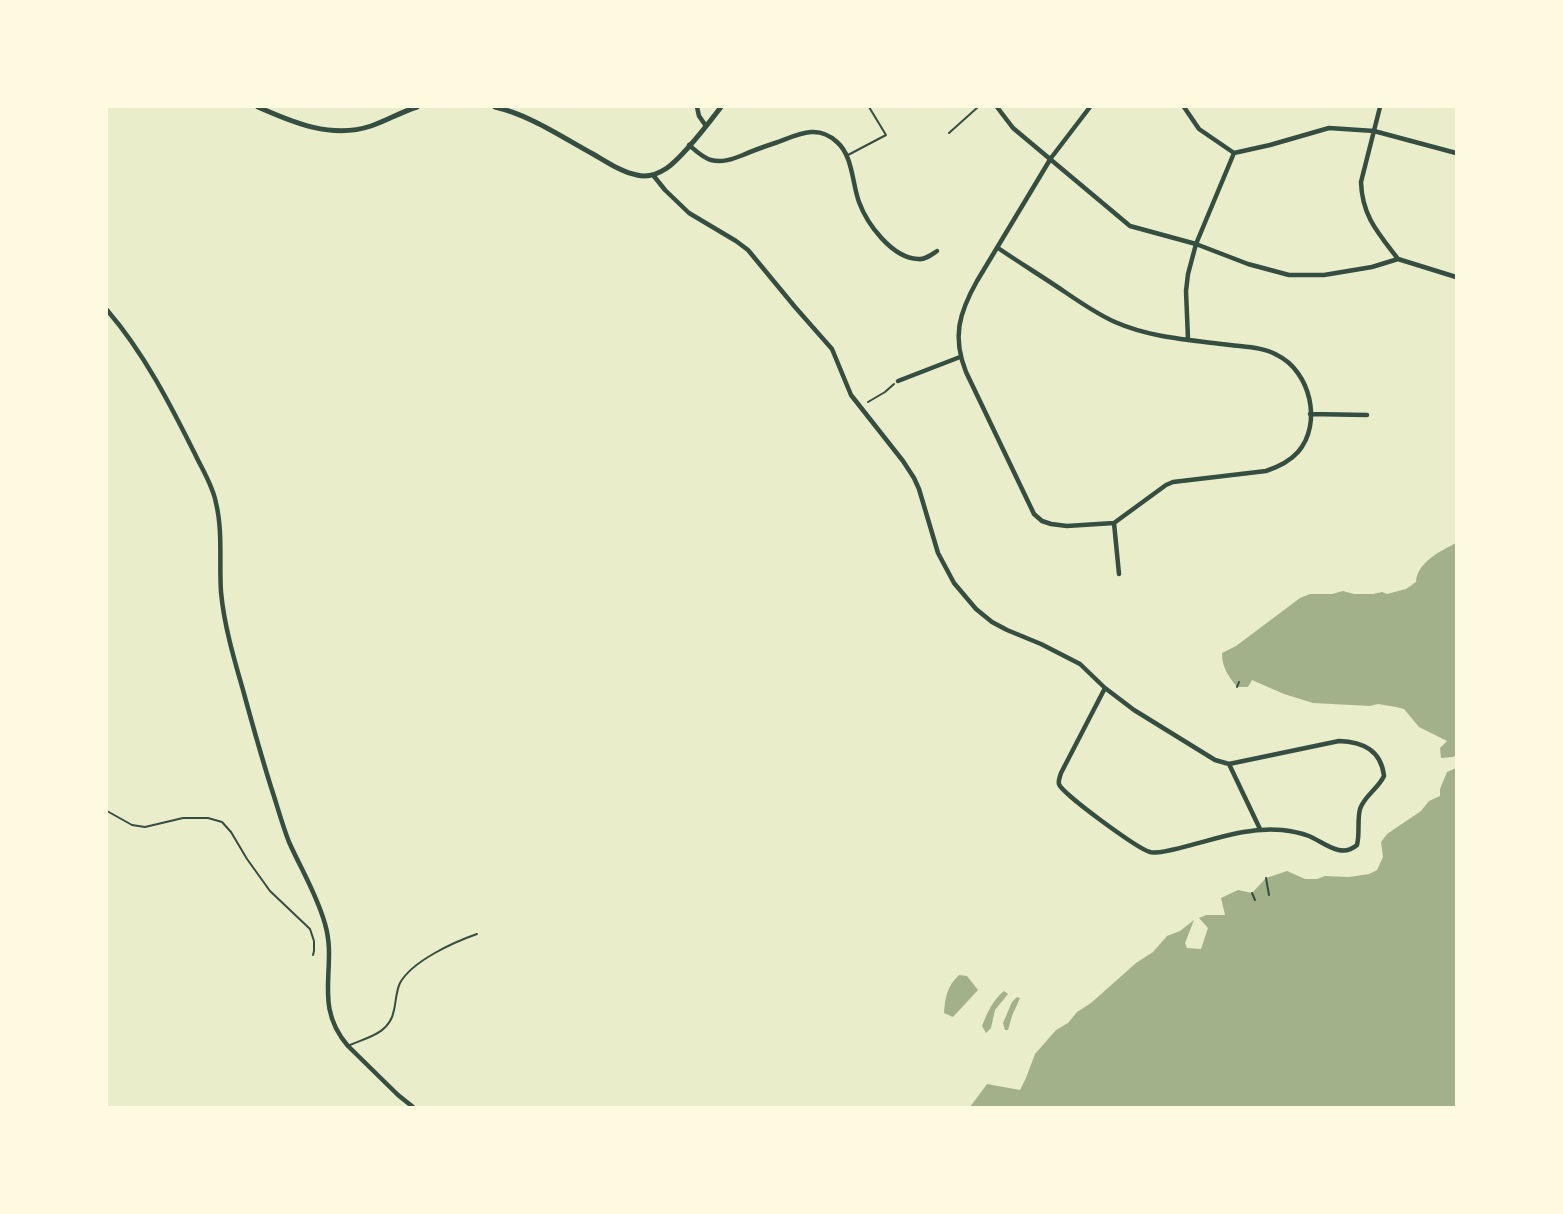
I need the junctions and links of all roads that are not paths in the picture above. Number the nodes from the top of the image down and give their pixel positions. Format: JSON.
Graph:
{"nodes":[{"id":1,"x":258,"y":107,"type":"edge"},
{"id":2,"x":417,"y":107,"type":"edge"},
{"id":3,"x":497,"y":107,"type":"edge"},
{"id":4,"x":697,"y":107,"type":"edge"},
{"id":5,"x":721,"y":107,"type":"edge"},
{"id":6,"x":869,"y":107,"type":"edge"},
{"id":7,"x":978,"y":107,"type":"edge"},
{"id":8,"x":997,"y":107,"type":"edge"},
{"id":9,"x":1090,"y":107,"type":"edge"},
{"id":10,"x":1184,"y":107,"type":"edge"},
{"id":11,"x":1380,"y":107,"type":"edge"},
{"id":12,"x":706,"y":126,"type":"junction"},
{"id":13,"x":1374,"y":131,"type":"junction"},
{"id":14,"x":948,"y":133,"type":"dead end"},
{"id":15,"x":689,"y":145,"type":"junction"},
{"id":16,"x":1234,"y":153,"type":"junction"},
{"id":17,"x":1456,"y":153,"type":"edge"},
{"id":18,"x":847,"y":156,"type":"junction"},
{"id":19,"x":1051,"y":158,"type":"junction"},
{"id":20,"x":653,"y":175,"type":"junction"},
{"id":21,"x":1196,"y":244,"type":"junction"},
{"id":22,"x":998,"y":248,"type":"junction"},
{"id":23,"x":937,"y":251,"type":"dead end"},
{"id":24,"x":1398,"y":259,"type":"junction"},
{"id":25,"x":1456,"y":277,"type":"edge"},
{"id":26,"x":107,"y":310,"type":"edge"},
{"id":27,"x":1188,"y":339,"type":"junction"},
{"id":28,"x":960,"y":357,"type":"junction"},
{"id":29,"x":898,"y":381,"type":"road end"},
{"id":30,"x":1310,"y":414,"type":"junction"},
{"id":31,"x":1367,"y":415,"type":"dead end"},
{"id":32,"x":1114,"y":523,"type":"junction"},
{"id":33,"x":1119,"y":574,"type":"dead end"},
{"id":34,"x":1105,"y":688,"type":"junction"},
{"id":35,"x":1229,"y":764,"type":"junction"},
{"id":36,"x":1260,"y":829,"type":"junction"},
{"id":37,"x":477,"y":934,"type":"dead end"},
{"id":38,"x":348,"y":1046,"type":"junction"},
{"id":39,"x":413,"y":1107,"type":"edge"}],
"edges":[{"from":1,"to":2,"type":"street"},
{"from":3,"to":20,"type":"street"},
{"from":4,"to":12,"type":"street"},
{"from":5,"to":12,"type":"street"},
{"from":6,"to":18,"type":"lane"},
{"from":7,"to":14,"type":"lane"},
{"from":8,"to":19,"type":"street"},
{"from":9,"to":19,"type":"street"},
{"from":10,"to":16,"type":"street"},
{"from":11,"to":13,"type":"street"},
{"from":12,"to":15,"type":"street"},
{"from":13,"to":16,"type":"street"},
{"from":13,"to":17,"type":"street"},
{"from":13,"to":24,"type":"street"},
{"from":15,"to":18,"type":"street"},
{"from":15,"to":20,"type":"street"},
{"from":16,"to":21,"type":"street"},
{"from":18,"to":23,"type":"street"},
{"from":19,"to":21,"type":"street"},
{"from":19,"to":22,"type":"street"},
{"from":20,"to":34,"type":"street"},
{"from":21,"to":24,"type":"street"},
{"from":21,"to":27,"type":"street"},
{"from":22,"to":27,"type":"street"},
{"from":22,"to":28,"type":"street"},
{"from":24,"to":25,"type":"street"},
{"from":26,"to":38,"type":"street"},
{"from":27,"to":30,"type":"street"},
{"from":28,"to":29,"type":"street"},
{"from":28,"to":32,"type":"street"},
{"from":30,"to":31,"type":"street"},
{"from":30,"to":32,"type":"street"},
{"from":32,"to":33,"type":"street"},
{"from":34,"to":35,"type":"street"},
{"from":34,"to":36,"type":"street"},
{"from":35,"to":36,"type":"street"},
{"from":35,"to":36,"type":"street"},
{"from":37,"to":38,"type":"lane"},
{"from":38,"to":39,"type":"street"}]}
